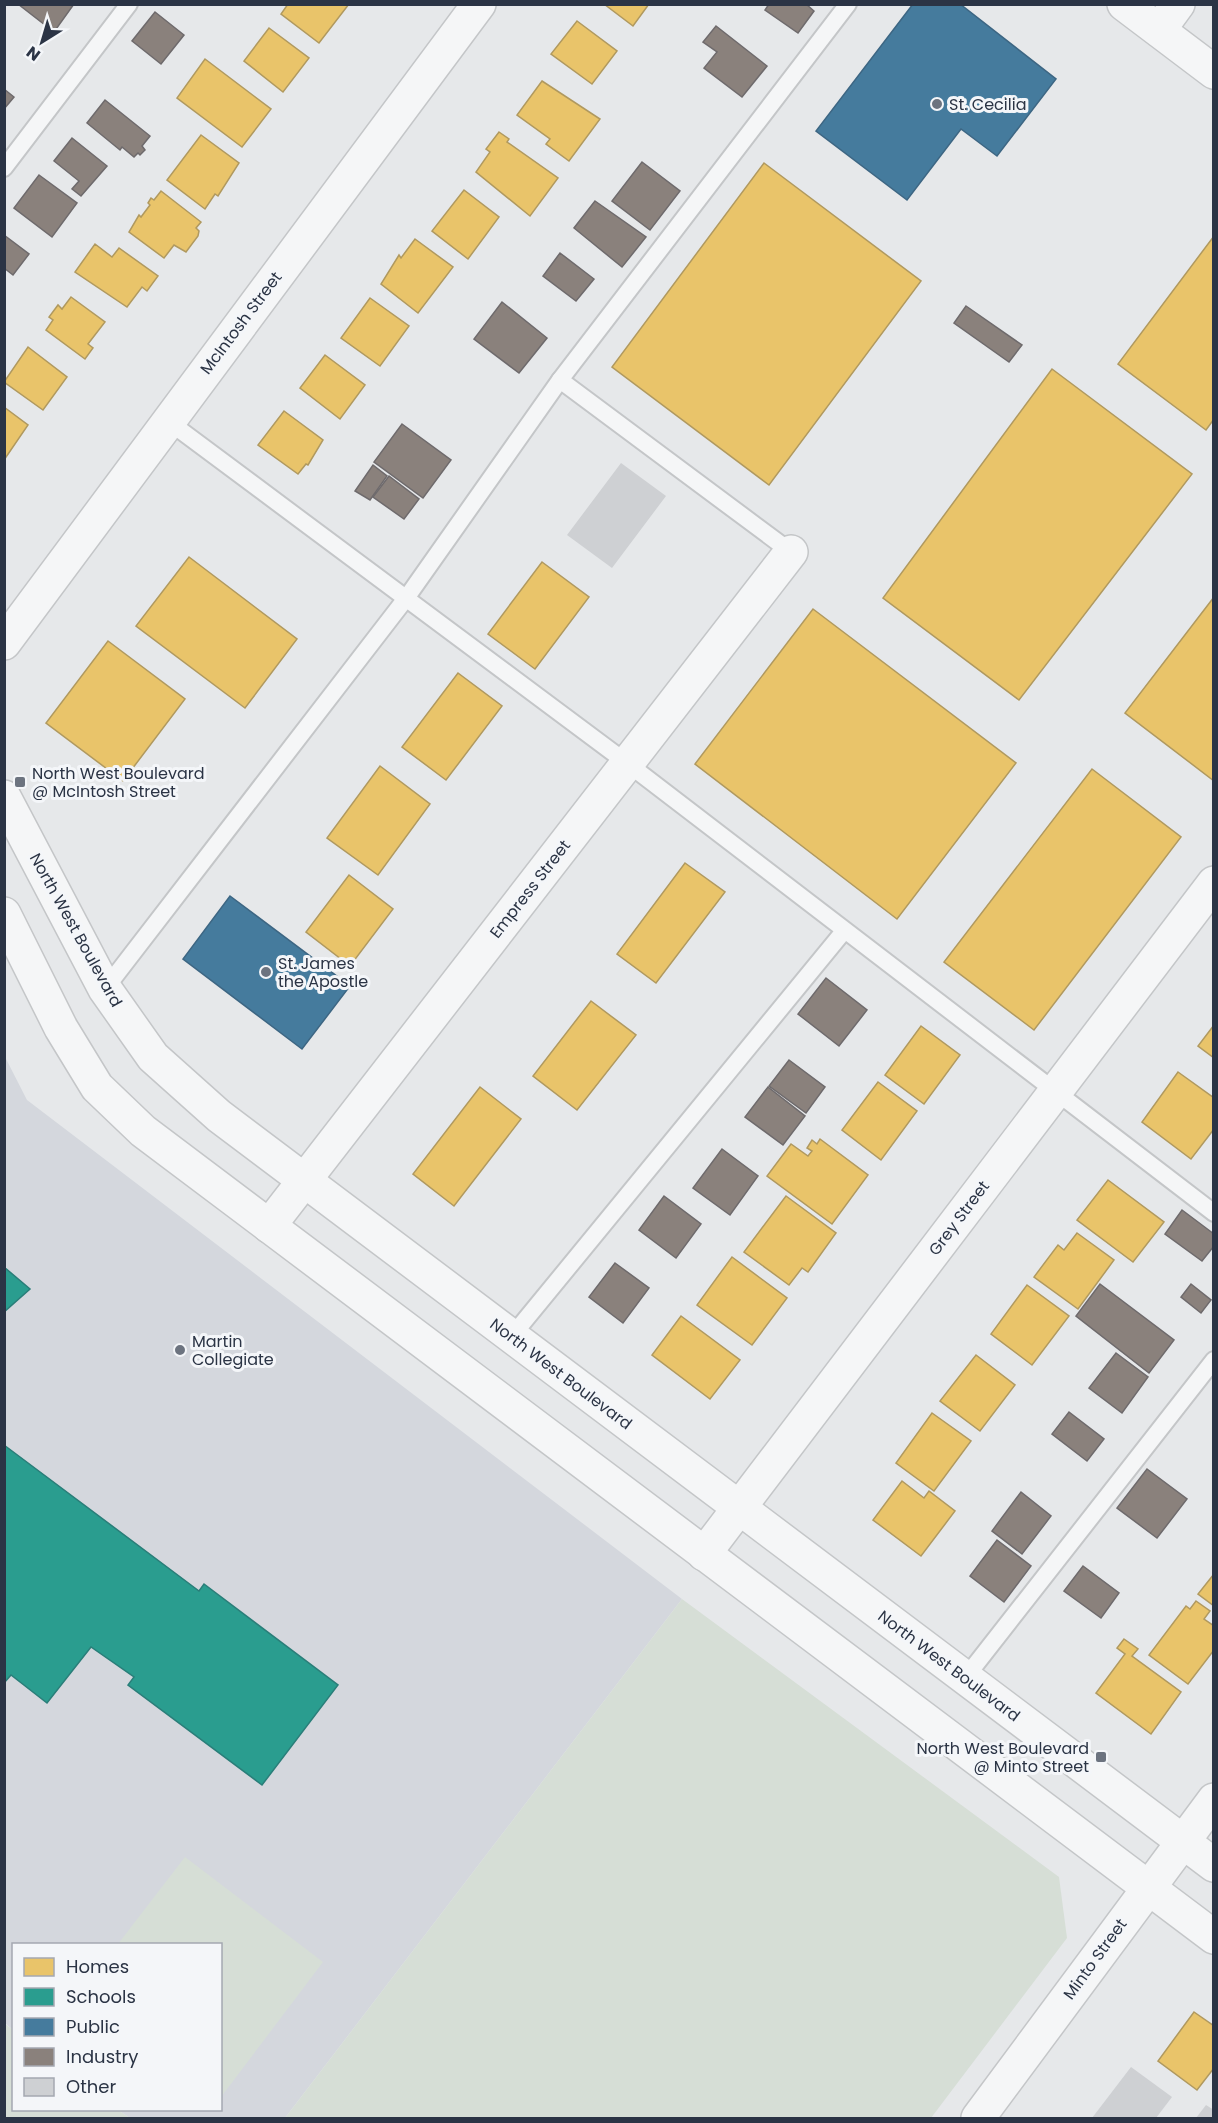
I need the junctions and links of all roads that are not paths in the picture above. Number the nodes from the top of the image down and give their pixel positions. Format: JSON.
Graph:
{"nodes":[{"id":1,"x":129,"y":4,"type":"edge"},
{"id":2,"x":479,"y":4,"type":"edge"},
{"id":3,"x":848,"y":4,"type":"edge"},
{"id":4,"x":1124,"y":4,"type":"edge"},
{"id":5,"x":1178,"y":4,"type":"edge"},
{"id":6,"x":1158,"y":30,"type":"junction"},
{"id":7,"x":1214,"y":72,"type":"edge"},
{"id":8,"x":4,"y":168,"type":"edge"},
{"id":9,"x":560,"y":380,"type":"junction"},
{"id":10,"x":168,"y":421,"type":"junction"},
{"id":11,"x":791,"y":552,"type":"joint"},
{"id":12,"x":408,"y":597,"type":"junction"},
{"id":13,"x":4,"y":643,"type":"edge"},
{"id":14,"x":627,"y":763,"type":"junction"},
{"id":15,"x":4,"y":797,"type":"edge"},
{"id":16,"x":1214,"y":883,"type":"edge"},
{"id":17,"x":7,"y":924,"type":"edge"},
{"id":18,"x":844,"y":931,"type":"junction"},
{"id":19,"x":105,"y":989,"type":"junction"},
{"id":20,"x":1055,"y":1092,"type":"junction"},
{"id":21,"x":304,"y":1180,"type":"junction"},
{"id":22,"x":1214,"y":1213,"type":"edge"},
{"id":23,"x":269,"y":1226,"type":"junction"},
{"id":24,"x":512,"y":1336,"type":"junction"},
{"id":25,"x":1214,"y":1360,"type":"edge"},
{"id":26,"x":739,"y":1508,"type":"junction"},
{"id":27,"x":704,"y":1554,"type":"junction"},
{"id":28,"x":965,"y":1678,"type":"junction"},
{"id":29,"x":1214,"y":1800,"type":"edge"},
{"id":30,"x":1182,"y":1842,"type":"junction"},
{"id":31,"x":1214,"y":1865,"type":"edge"},
{"id":32,"x":1147,"y":1887,"type":"junction"},
{"id":33,"x":1214,"y":1937,"type":"edge"},
{"id":34,"x":978,"y":2118,"type":"edge"}],
"edges":[{"from":1,"to":8,"type":"lane"},
{"from":2,"to":10,"type":"street","name":"McIntosh Street"},
{"from":3,"to":9,"type":"lane"},
{"from":4,"to":6,"type":"street"},
{"from":5,"to":6,"type":"street"},
{"from":6,"to":7,"type":"street"},
{"from":9,"to":11,"type":"lane"},
{"from":9,"to":12,"type":"lane"},
{"from":10,"to":12,"type":"lane"},
{"from":10,"to":13,"type":"street","name":"McIntosh Street"},
{"from":11,"to":14,"type":"street","name":"Empress Street"},
{"from":12,"to":14,"type":"lane"},
{"from":12,"to":19,"type":"lane"},
{"from":14,"to":18,"type":"lane"},
{"from":14,"to":21,"type":"street","name":"Empress Street"},
{"from":15,"to":19,"type":"street","name":"North West Boulevard"},
{"from":16,"to":20,"type":"street","name":"Grey Street"},
{"from":17,"to":23,"type":"street"},
{"from":18,"to":20,"type":"lane"},
{"from":18,"to":24,"type":"lane"},
{"from":19,"to":21,"type":"street","name":"North West Boulevard"},
{"from":20,"to":22,"type":"lane"},
{"from":20,"to":26,"type":"street","name":"Grey Street"},
{"from":21,"to":23,"type":"street","name":"Empress Street"},
{"from":21,"to":24,"type":"street","name":"North West Boulevard"},
{"from":23,"to":27,"type":"street"},
{"from":24,"to":26,"type":"street","name":"North West Boulevard"},
{"from":25,"to":28,"type":"lane"},
{"from":26,"to":27,"type":"street","name":"Grey Street"},
{"from":26,"to":28,"type":"street","name":"North West Boulevard"},
{"from":27,"to":32,"type":"street"},
{"from":28,"to":30,"type":"street","name":"North West Boulevard"},
{"from":29,"to":30,"type":"street","name":"Minto Street"},
{"from":30,"to":31,"type":"street","name":"North West Boulevard"},
{"from":30,"to":32,"type":"street","name":"Minto Street"},
{"from":32,"to":33,"type":"street"},
{"from":32,"to":34,"type":"street","name":"Minto Street"}]}
